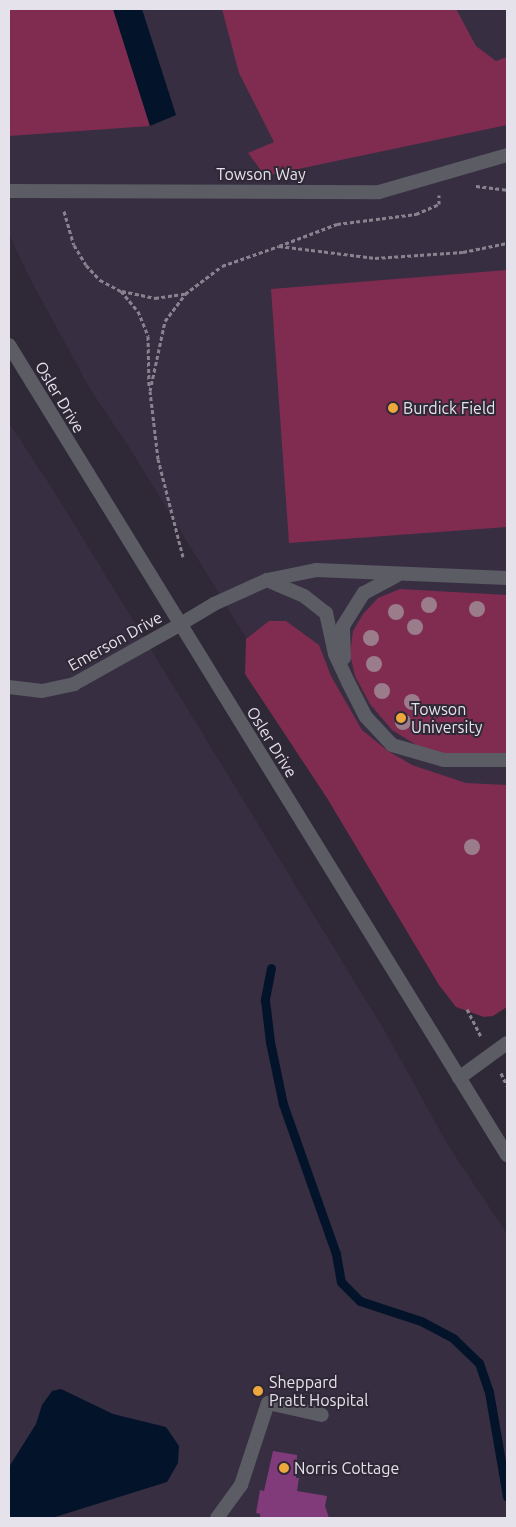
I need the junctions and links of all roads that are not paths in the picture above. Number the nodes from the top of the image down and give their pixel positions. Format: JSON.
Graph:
{"nodes":[{"id":1,"x":504,"y":156,"type":"edge"},
{"id":2,"x":14,"y":191,"type":"edge"},
{"id":3,"x":9,"y":345,"type":"edge"},
{"id":4,"x":402,"y":574,"type":"junction"},
{"id":5,"x":507,"y":578,"type":"edge"},
{"id":6,"x":267,"y":580,"type":"junction"},
{"id":7,"x":179,"y":625,"type":"junction"},
{"id":8,"x":348,"y":682,"type":"junction"},
{"id":9,"x":9,"y":687,"type":"edge"},
{"id":10,"x":507,"y":760,"type":"edge"},
{"id":11,"x":507,"y":1043,"type":"edge"},
{"id":12,"x":459,"y":1078,"type":"junction"},
{"id":13,"x":507,"y":1155,"type":"edge"},
{"id":14,"x":322,"y":1415,"type":"dead end"},
{"id":15,"x":217,"y":1518,"type":"edge"}],
"edges":[{"from":1,"to":2,"type":"street","name":"Towson Way"},
{"from":3,"to":7,"type":"street","name":"Osler Drive"},
{"from":4,"to":5,"type":"street","name":"Emerson Drive"},
{"from":4,"to":6,"type":"street","name":"Emerson Drive"},
{"from":4,"to":8,"type":"street"},
{"from":6,"to":7,"type":"street","name":"Emerson Drive"},
{"from":6,"to":8,"type":"street"},
{"from":7,"to":9,"type":"street","name":"Emerson Drive"},
{"from":7,"to":12,"type":"street","name":"Osler Drive"},
{"from":8,"to":10,"type":"street"},
{"from":11,"to":12,"type":"street"},
{"from":12,"to":13,"type":"street","name":"Osler Drive"},
{"from":14,"to":15,"type":"street"}]}
